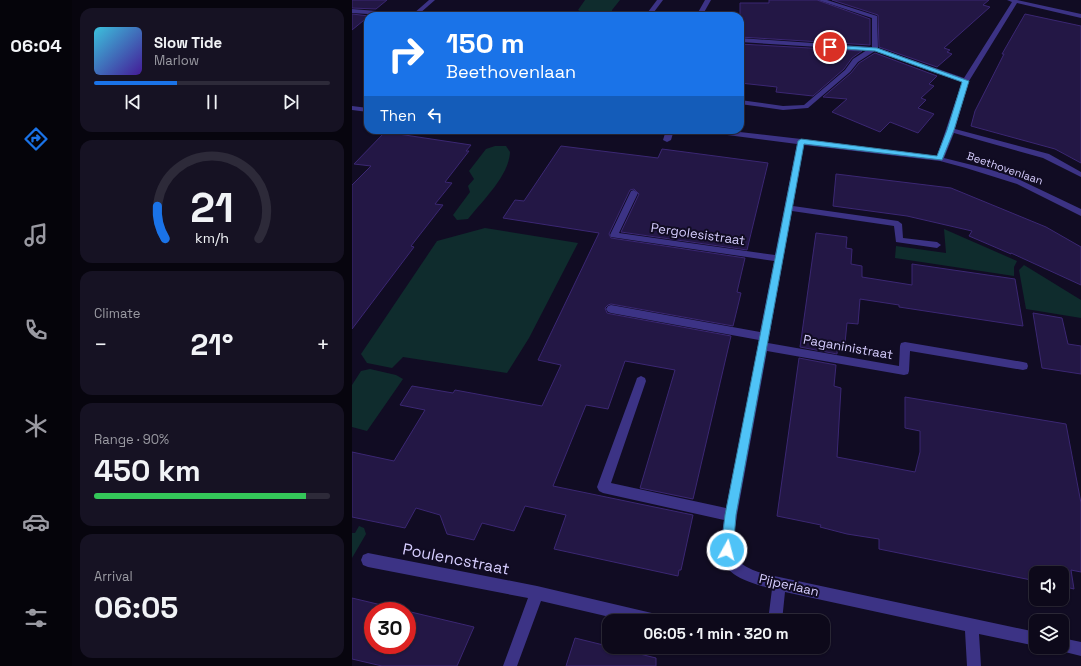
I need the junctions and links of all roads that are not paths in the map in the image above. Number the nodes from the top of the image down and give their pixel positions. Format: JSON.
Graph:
{"nodes":[{"id":1,"x":432,"y":0,"type":"edge"},
{"id":2,"x":660,"y":0,"type":"edge"},
{"id":3,"x":708,"y":0,"type":"edge"},
{"id":4,"x":821,"y":0,"type":"edge"},
{"id":5,"x":1011,"y":1,"type":"edge"},
{"id":6,"x":352,"y":11,"type":"edge"},
{"id":7,"x":368,"y":12,"type":"edge"},
{"id":8,"x":418,"y":12,"type":"edge"},
{"id":9,"x":651,"y":12,"type":"edge"},
{"id":10,"x":701,"y":12,"type":"edge"},
{"id":11,"x":1081,"y":16,"type":"edge"},
{"id":12,"x":744,"y":40,"type":"edge"},
{"id":13,"x":875,"y":49,"type":"junction"},
{"id":14,"x":966,"y":81,"type":"junction"},
{"id":15,"x":744,"y":102,"type":"edge"},
{"id":16,"x":352,"y":108,"type":"edge"},
{"id":17,"x":364,"y":110,"type":"edge"},
{"id":18,"x":951,"y":130,"type":"junction"},
{"id":19,"x":669,"y":134,"type":"edge"},
{"id":20,"x":739,"y":134,"type":"edge"},
{"id":21,"x":667,"y":140,"type":"dead end"},
{"id":22,"x":801,"y":141,"type":"junction"},
{"id":23,"x":940,"y":159,"type":"junction"},
{"id":24,"x":1081,"y":174,"type":"edge"},
{"id":25,"x":634,"y":193,"type":"dead end"},
{"id":26,"x":789,"y":208,"type":"junction"},
{"id":27,"x":1081,"y":213,"type":"edge"},
{"id":28,"x":937,"y":246,"type":"dead end"},
{"id":29,"x":779,"y":259,"type":"junction"},
{"id":30,"x":611,"y":309,"type":"dead end"},
{"id":31,"x":763,"y":342,"type":"junction"},
{"id":32,"x":1023,"y":366,"type":"dead end"},
{"id":33,"x":641,"y":381,"type":"dead end"},
{"id":34,"x":731,"y":515,"type":"junction"},
{"id":35,"x":368,"y":560,"type":"dead end"},
{"id":36,"x":780,"y":584,"type":"junction"},
{"id":37,"x":537,"y":593,"type":"junction"},
{"id":38,"x":626,"y":614,"type":"edge"},
{"id":39,"x":776,"y":614,"type":"edge"},
{"id":40,"x":972,"y":625,"type":"junction"},
{"id":41,"x":1029,"y":637,"type":"edge"},
{"id":42,"x":1069,"y":646,"type":"edge"},
{"id":43,"x":1081,"y":649,"type":"edge"},
{"id":44,"x":510,"y":666,"type":"edge"},
{"id":45,"x":974,"y":666,"type":"edge"}],
"edges":[{"from":1,"to":8,"type":"street"},
{"from":2,"to":9,"type":"street"},
{"from":3,"to":10,"type":"street"},
{"from":4,"to":13,"type":"street"},
{"from":5,"to":11,"type":"street"},
{"from":5,"to":14,"type":"street"},
{"from":6,"to":7,"type":"street"},
{"from":12,"to":13,"type":"street"},
{"from":13,"to":14,"type":"street"},
{"from":13,"to":15,"type":"street"},
{"from":14,"to":18,"type":"street"},
{"from":16,"to":17,"type":"street"},
{"from":18,"to":23,"type":"street"},
{"from":18,"to":24,"type":"street","name":"Beethovenlaan"},
{"from":19,"to":21,"type":"street"},
{"from":20,"to":22,"type":"street","name":"Beethovenlaan"},
{"from":22,"to":23,"type":"street","name":"Beethovenlaan"},
{"from":22,"to":26,"type":"street","name":"Pijperlaan"},
{"from":23,"to":27,"type":"street","name":"Beethovenlaan"},
{"from":25,"to":29,"type":"street","name":"Pergolesistraat"},
{"from":26,"to":28,"type":"street"},
{"from":26,"to":29,"type":"street","name":"Pijperlaan"},
{"from":29,"to":31,"type":"street","name":"Pijperlaan"},
{"from":30,"to":31,"type":"street"},
{"from":31,"to":32,"type":"street","name":"Paganinistraat"},
{"from":31,"to":34,"type":"street","name":"Pijperlaan"},
{"from":33,"to":34,"type":"street"},
{"from":34,"to":36,"type":"street","name":"Pijperlaan"},
{"from":35,"to":37,"type":"street","name":"Poulencstraat"},
{"from":36,"to":39,"type":"street"},
{"from":36,"to":40,"type":"street","name":"Pijperlaan"},
{"from":37,"to":38,"type":"street","name":"Poulencstraat"},
{"from":37,"to":44,"type":"street"},
{"from":40,"to":41,"type":"street","name":"Pijperlaan"},
{"from":40,"to":45,"type":"street"},
{"from":42,"to":43,"type":"street"}]}
